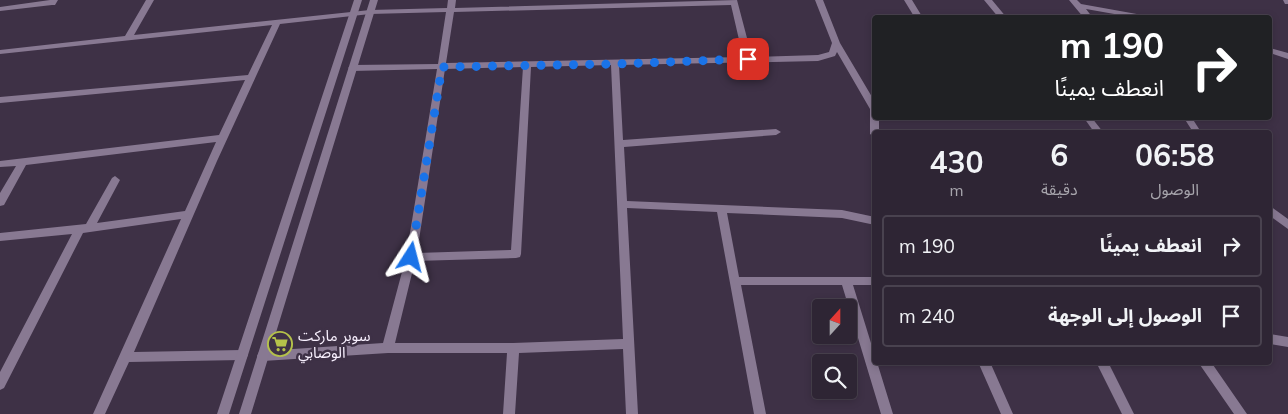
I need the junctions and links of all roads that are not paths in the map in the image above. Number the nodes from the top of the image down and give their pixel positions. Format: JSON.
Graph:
{"nodes":[{"id":1,"x":54,"y":0,"type":"edge"},
{"id":2,"x":150,"y":0,"type":"edge"},
{"id":3,"x":358,"y":0,"type":"edge"},
{"id":4,"x":374,"y":0,"type":"edge"},
{"id":5,"x":452,"y":0,"type":"edge"},
{"id":6,"x":819,"y":0,"type":"edge"},
{"id":7,"x":908,"y":0,"type":"edge"},
{"id":8,"x":988,"y":0,"type":"edge"},
{"id":9,"x":1085,"y":0,"type":"edge"},
{"id":10,"x":734,"y":1,"type":"edge"},
{"id":11,"x":668,"y":2,"type":"edge"},
{"id":12,"x":1075,"y":3,"type":"edge"},
{"id":13,"x":1093,"y":7,"type":"junction"},
{"id":14,"x":0,"y":8,"type":"edge"},
{"id":15,"x":450,"y":10,"type":"junction"},
{"id":16,"x":370,"y":12,"type":"junction"},
{"id":17,"x":353,"y":13,"type":"junction"},
{"id":18,"x":917,"y":15,"type":"edge"},
{"id":19,"x":1001,"y":15,"type":"edge"},
{"id":20,"x":1086,"y":15,"type":"edge"},
{"id":21,"x":1100,"y":15,"type":"edge"},
{"id":22,"x":1137,"y":15,"type":"edge"},
{"id":23,"x":278,"y":21,"type":"junction"},
{"id":24,"x":128,"y":38,"type":"junction"},
{"id":25,"x":836,"y":43,"type":"junction"},
{"id":26,"x":4,"y":51,"type":"edge"},
{"id":27,"x":1272,"y":51,"type":"edge"},
{"id":28,"x":1288,"y":56,"type":"edge"},
{"id":29,"x":748,"y":59,"type":"junction"},
{"id":30,"x":0,"y":62,"type":"edge"},
{"id":31,"x":615,"y":64,"type":"junction"},
{"id":32,"x":527,"y":65,"type":"junction"},
{"id":33,"x":442,"y":67,"type":"junction"},
{"id":34,"x":352,"y":68,"type":"junction"},
{"id":35,"x":251,"y":78,"type":"junction"},
{"id":36,"x":0,"y":100,"type":"edge"},
{"id":37,"x":872,"y":105,"type":"edge"},
{"id":38,"x":1090,"y":120,"type":"edge"},
{"id":39,"x":1097,"y":130,"type":"edge"},
{"id":40,"x":776,"y":132,"type":"dead end"},
{"id":41,"x":222,"y":138,"type":"junction"},
{"id":42,"x":618,"y":144,"type":"junction"},
{"id":43,"x":23,"y":162,"type":"junction"},
{"id":44,"x":0,"y":164,"type":"edge"},
{"id":45,"x":115,"y":180,"type":"dead end"},
{"id":46,"x":0,"y":202,"type":"edge"},
{"id":47,"x":621,"y":204,"type":"junction"},
{"id":48,"x":721,"y":208,"type":"junction"},
{"id":49,"x":1272,"y":212,"type":"edge"},
{"id":50,"x":188,"y":214,"type":"junction"},
{"id":51,"x":872,"y":220,"type":"edge"},
{"id":52,"x":1288,"y":225,"type":"edge"},
{"id":53,"x":84,"y":228,"type":"junction"},
{"id":54,"x":0,"y":237,"type":"edge"},
{"id":55,"x":411,"y":257,"type":"junction"},
{"id":56,"x":735,"y":281,"type":"junction"},
{"id":57,"x":846,"y":281,"type":"junction"},
{"id":58,"x":872,"y":281,"type":"edge"},
{"id":59,"x":1272,"y":339,"type":"edge"},
{"id":60,"x":1288,"y":342,"type":"edge"},
{"id":61,"x":627,"y":344,"type":"junction"},
{"id":62,"x":388,"y":348,"type":"junction"},
{"id":63,"x":513,"y":348,"type":"junction"},
{"id":64,"x":242,"y":355,"type":"junction"},
{"id":65,"x":263,"y":356,"type":"junction"},
{"id":66,"x":126,"y":357,"type":"junction"},
{"id":67,"x":985,"y":365,"type":"edge"},
{"id":68,"x":1104,"y":365,"type":"edge"},
{"id":69,"x":1206,"y":365,"type":"edge"},
{"id":70,"x":0,"y":384,"type":"edge"},
{"id":71,"x":99,"y":414,"type":"edge"},
{"id":72,"x":223,"y":414,"type":"edge"},
{"id":73,"x":245,"y":414,"type":"edge"},
{"id":74,"x":509,"y":414,"type":"edge"},
{"id":75,"x":632,"y":414,"type":"edge"},
{"id":76,"x":760,"y":414,"type":"edge"},
{"id":77,"x":887,"y":414,"type":"edge"},
{"id":78,"x":1007,"y":414,"type":"edge"},
{"id":79,"x":1128,"y":414,"type":"edge"},
{"id":80,"x":1241,"y":414,"type":"edge"}],
"edges":[{"from":1,"to":14,"type":"street"},
{"from":2,"to":24,"type":"street"},
{"from":3,"to":17,"type":"street"},
{"from":4,"to":16,"type":"street"},
{"from":5,"to":15,"type":"street"},
{"from":6,"to":25,"type":"street"},
{"from":7,"to":18,"type":"street"},
{"from":8,"to":19,"type":"street"},
{"from":9,"to":13,"type":"street"},
{"from":10,"to":11,"type":"street"},
{"from":10,"to":29,"type":"street"},
{"from":11,"to":15,"type":"street"},
{"from":12,"to":13,"type":"street"},
{"from":12,"to":20,"type":"street"},
{"from":13,"to":21,"type":"street"},
{"from":13,"to":22,"type":"street"},
{"from":15,"to":16,"type":"street"},
{"from":15,"to":33,"type":"street"},
{"from":16,"to":17,"type":"street"},
{"from":16,"to":34,"type":"street"},
{"from":17,"to":23,"type":"street"},
{"from":17,"to":64,"type":"street"},
{"from":23,"to":24,"type":"street"},
{"from":23,"to":35,"type":"street"},
{"from":24,"to":26,"type":"street"},
{"from":25,"to":29,"type":"street"},
{"from":25,"to":37,"type":"street"},
{"from":26,"to":30,"type":"street"},
{"from":27,"to":28,"type":"street"},
{"from":29,"to":31,"type":"street"},
{"from":31,"to":32,"type":"street"},
{"from":31,"to":42,"type":"street"},
{"from":32,"to":33,"type":"street"},
{"from":32,"to":55,"type":"street"},
{"from":33,"to":34,"type":"street"},
{"from":33,"to":55,"type":"street"},
{"from":34,"to":65,"type":"street"},
{"from":35,"to":36,"type":"street"},
{"from":35,"to":41,"type":"street"},
{"from":38,"to":39,"type":"street"},
{"from":40,"to":42,"type":"street"},
{"from":41,"to":43,"type":"street"},
{"from":41,"to":50,"type":"street"},
{"from":42,"to":47,"type":"street"},
{"from":43,"to":44,"type":"street"},
{"from":43,"to":46,"type":"street"},
{"from":45,"to":53,"type":"street"},
{"from":47,"to":48,"type":"street"},
{"from":47,"to":61,"type":"street"},
{"from":48,"to":51,"type":"street"},
{"from":48,"to":56,"type":"street"},
{"from":49,"to":52,"type":"street"},
{"from":50,"to":53,"type":"street"},
{"from":50,"to":66,"type":"street"},
{"from":53,"to":54,"type":"street"},
{"from":53,"to":70,"type":"street"},
{"from":55,"to":62,"type":"street"},
{"from":56,"to":57,"type":"street"},
{"from":56,"to":76,"type":"street"},
{"from":57,"to":58,"type":"street"},
{"from":57,"to":77,"type":"street"},
{"from":59,"to":60,"type":"street"},
{"from":61,"to":63,"type":"street"},
{"from":61,"to":75,"type":"street"},
{"from":62,"to":63,"type":"street"},
{"from":62,"to":65,"type":"street"},
{"from":63,"to":74,"type":"street"},
{"from":64,"to":66,"type":"street"},
{"from":64,"to":72,"type":"street"},
{"from":65,"to":73,"type":"street"},
{"from":66,"to":71,"type":"street"},
{"from":67,"to":78,"type":"street"},
{"from":68,"to":79,"type":"street"},
{"from":69,"to":80,"type":"street"}]}
